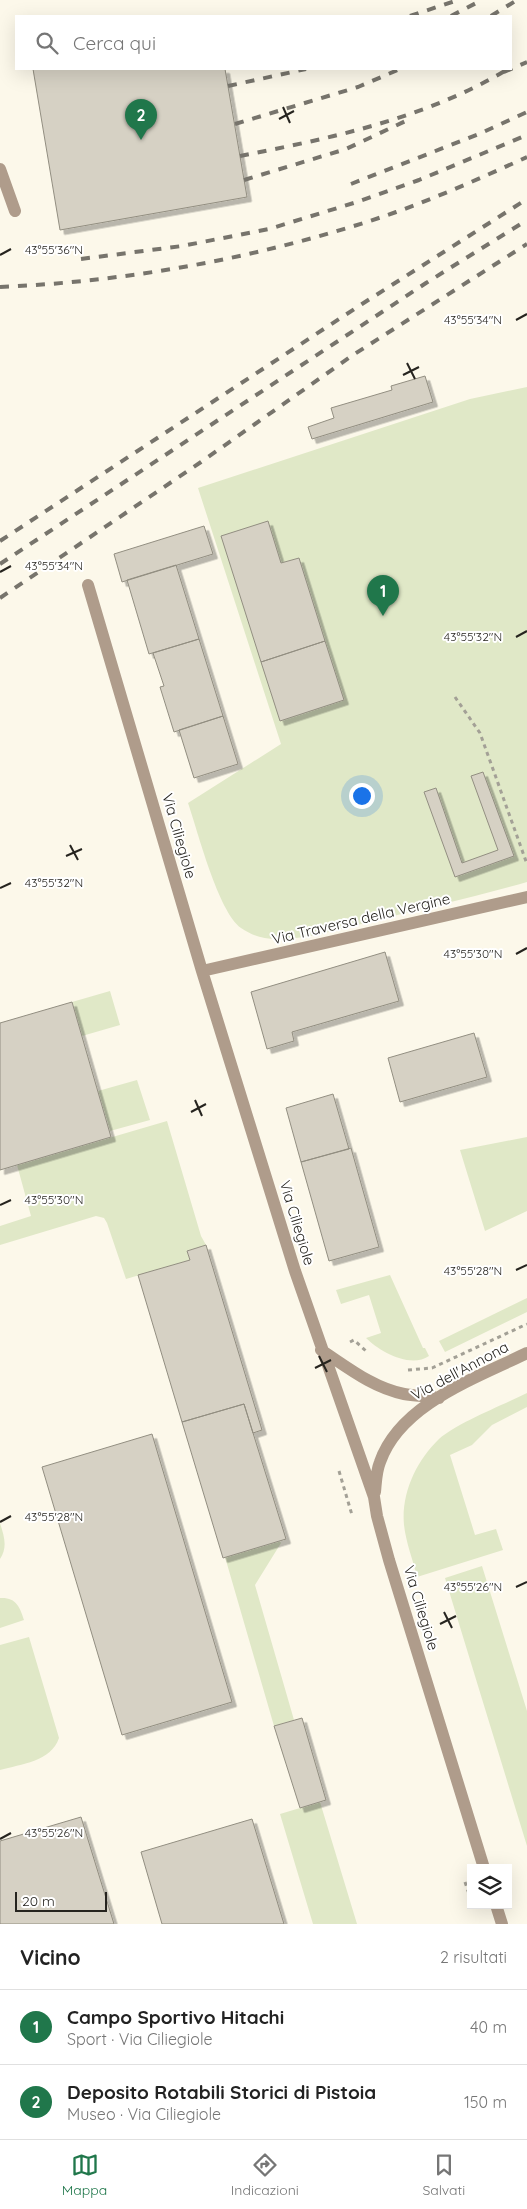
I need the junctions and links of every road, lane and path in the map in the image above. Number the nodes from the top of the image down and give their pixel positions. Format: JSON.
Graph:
{"nodes":[{"id":1,"x":0,"y":169,"type":"edge"},
{"id":2,"x":15,"y":211,"type":"dead end"},
{"id":3,"x":88,"y":585,"type":"dead end"},
{"id":4,"x":455,"y":697,"type":"dead end"},
{"id":5,"x":527,"y":864,"type":"edge"},
{"id":6,"x":527,"y":897,"type":"edge"},
{"id":7,"x":202,"y":971,"type":"junction"},
{"id":8,"x":527,"y":1324,"type":"edge"},
{"id":9,"x":321,"y":1350,"type":"junction"},
{"id":10,"x":527,"y":1353,"type":"edge"},
{"id":11,"x":371,"y":1356,"type":"dead end"},
{"id":12,"x":402,"y":1369,"type":"dead end"},
{"id":13,"x":439,"y":1398,"type":"junction"},
{"id":14,"x":374,"y":1497,"type":"junction"},
{"id":15,"x":483,"y":1864,"type":"edge"},
{"id":16,"x":497,"y":1909,"type":"edge"},
{"id":17,"x":502,"y":1924,"type":"edge"}],
"edges":[{"from":1,"to":2,"type":"street"},
{"from":3,"to":7,"type":"street","name":"Via Ciliegiole"},
{"from":4,"to":5,"type":"path"},
{"from":6,"to":7,"type":"street","name":"Via Traversa della Vergine"},
{"from":7,"to":9,"type":"street","name":"Via Ciliegiole"},
{"from":8,"to":12,"type":"path"},
{"from":9,"to":11,"type":"path"},
{"from":9,"to":13,"type":"street"},
{"from":9,"to":14,"type":"street","name":"Via Ciliegiole"},
{"from":10,"to":13,"type":"street","name":"Via dell'Annona"},
{"from":13,"to":14,"type":"street","name":"Via dell'Annona"},
{"from":14,"to":15,"type":"street","name":"Via Ciliegiole"},
{"from":16,"to":17,"type":"street"}]}
